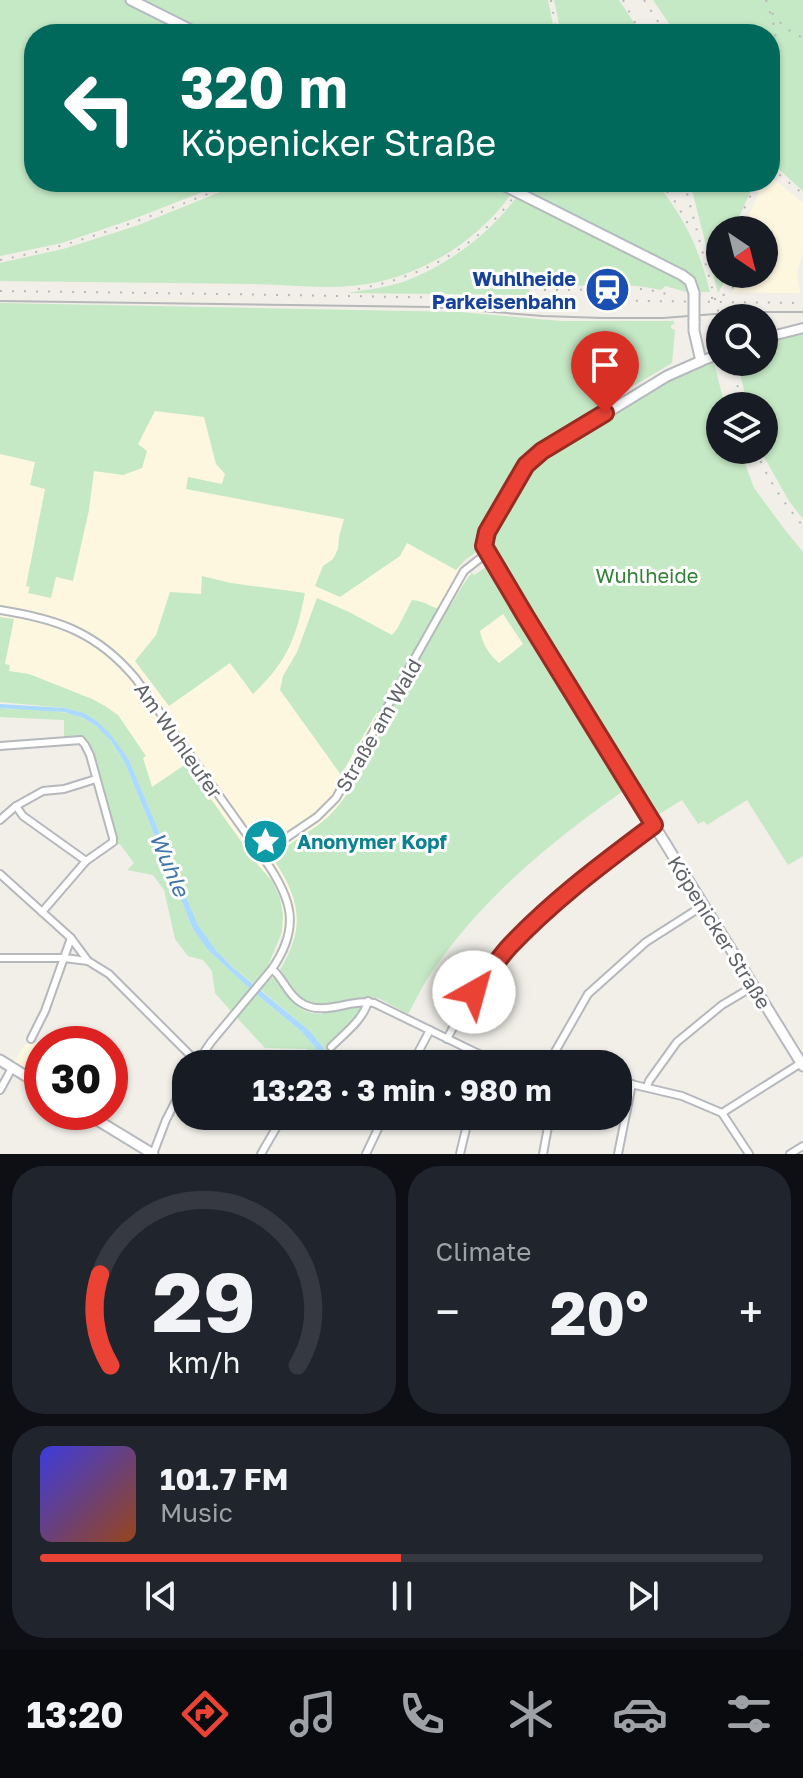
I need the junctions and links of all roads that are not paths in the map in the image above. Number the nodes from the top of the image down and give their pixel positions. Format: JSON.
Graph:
{"nodes":[{"id":1,"x":131,"y":0,"type":"edge"},
{"id":2,"x":179,"y":24,"type":"edge"},
{"id":3,"x":517,"y":192,"type":"edge"},
{"id":4,"x":803,"y":328,"type":"edge"},
{"id":5,"x":778,"y":334,"type":"edge"},
{"id":6,"x":706,"y":359,"type":"edge"},
{"id":7,"x":701,"y":361,"type":"junction"},
{"id":8,"x":487,"y":553,"type":"junction"},
{"id":9,"x":0,"y":610,"type":"edge"},
{"id":10,"x":0,"y":746,"type":"edge"},
{"id":11,"x":96,"y":779,"type":"junction"},
{"id":12,"x":16,"y":806,"type":"junction"},
{"id":13,"x":0,"y":820,"type":"edge"},
{"id":14,"x":654,"y":825,"type":"junction"},
{"id":15,"x":261,"y":855,"type":"junction"},
{"id":16,"x":86,"y":861,"type":"junction"},
{"id":17,"x":0,"y":874,"type":"edge"},
{"id":18,"x":704,"y":905,"type":"junction"},
{"id":19,"x":42,"y":912,"type":"junction"},
{"id":20,"x":71,"y":938,"type":"junction"},
{"id":21,"x":0,"y":958,"type":"edge"},
{"id":22,"x":64,"y":958,"type":"junction"},
{"id":23,"x":88,"y":961,"type":"junction"},
{"id":24,"x":272,"y":969,"type":"junction"},
{"id":25,"x":754,"y":986,"type":"junction"},
{"id":26,"x":368,"y":1001,"type":"junction"},
{"id":27,"x":38,"y":1026,"type":"edge"},
{"id":28,"x":430,"y":1030,"type":"junction"},
{"id":29,"x":447,"y":1039,"type":"junction"},
{"id":30,"x":331,"y":1047,"type":"dead end"},
{"id":31,"x":183,"y":1050,"type":"edge"},
{"id":32,"x":206,"y":1050,"type":"edge"},
{"id":33,"x":419,"y":1050,"type":"edge"},
{"id":34,"x":470,"y":1050,"type":"edge"},
{"id":35,"x":556,"y":1050,"type":"edge"},
{"id":36,"x":0,"y":1060,"type":"edge"},
{"id":37,"x":802,"y":1065,"type":"edge"},
{"id":38,"x":12,"y":1068,"type":"junction"},
{"id":39,"x":24,"y":1075,"type":"edge"},
{"id":40,"x":632,"y":1084,"type":"edge"},
{"id":41,"x":647,"y":1087,"type":"junction"},
{"id":42,"x":0,"y":1090,"type":"edge"},
{"id":43,"x":172,"y":1108,"type":"edge"},
{"id":44,"x":722,"y":1113,"type":"junction"},
{"id":45,"x":114,"y":1130,"type":"edge"},
{"id":46,"x":275,"y":1130,"type":"edge"},
{"id":47,"x":377,"y":1130,"type":"edge"},
{"id":48,"x":466,"y":1130,"type":"edge"},
{"id":49,"x":547,"y":1130,"type":"edge"},
{"id":50,"x":623,"y":1130,"type":"edge"},
{"id":51,"x":803,"y":1146,"type":"edge"},
{"id":52,"x":153,"y":1154,"type":"edge"},
{"id":53,"x":261,"y":1154,"type":"edge"},
{"id":54,"x":366,"y":1154,"type":"edge"},
{"id":55,"x":460,"y":1154,"type":"edge"},
{"id":56,"x":543,"y":1154,"type":"edge"},
{"id":57,"x":618,"y":1154,"type":"edge"},
{"id":58,"x":749,"y":1154,"type":"edge"},
{"id":59,"x":790,"y":1154,"type":"edge"}],
"edges":[{"from":1,"to":2,"type":"main road"},
{"from":3,"to":7,"type":"main road","bridge":true},
{"from":4,"to":5,"type":"street"},
{"from":6,"to":7,"type":"street"},
{"from":7,"to":8,"type":"main road"},
{"from":8,"to":14,"type":"main road","name":"Köpenicker Straße"},
{"from":8,"to":15,"type":"street","name":"Straße am Wald"},
{"from":9,"to":15,"type":"street","name":"Am Wuhleufer"},
{"from":10,"to":11,"type":"street"},
{"from":11,"to":12,"type":"street"},
{"from":11,"to":16,"type":"street"},
{"from":12,"to":13,"type":"street"},
{"from":12,"to":16,"type":"street"},
{"from":14,"to":18,"type":"main road","name":"Köpenicker Straße"},
{"from":14,"to":29,"type":"street"},
{"from":15,"to":24,"type":"street","name":"Am Wuhleufer"},
{"from":16,"to":19,"type":"street"},
{"from":17,"to":19,"type":"street"},
{"from":18,"to":25,"type":"main road","name":"Köpenicker Straße"},
{"from":18,"to":35,"type":"street"},
{"from":19,"to":20,"type":"street"},
{"from":20,"to":22,"type":"street"},
{"from":20,"to":23,"type":"street"},
{"from":21,"to":22,"type":"street"},
{"from":22,"to":23,"type":"street"},
{"from":22,"to":27,"type":"street"},
{"from":23,"to":31,"type":"street"},
{"from":24,"to":26,"type":"street"},
{"from":24,"to":32,"type":"street"},
{"from":25,"to":37,"type":"main road","name":"Köpenicker Straße"},
{"from":25,"to":41,"type":"street"},
{"from":26,"to":28,"type":"street"},
{"from":26,"to":30,"type":"street"},
{"from":28,"to":29,"type":"street"},
{"from":28,"to":33,"type":"street"},
{"from":29,"to":34,"type":"street"},
{"from":36,"to":38,"type":"main road"},
{"from":37,"to":44,"type":"street"},
{"from":38,"to":39,"type":"main road"},
{"from":38,"to":42,"type":"street"},
{"from":40,"to":41,"type":"street"},
{"from":41,"to":44,"type":"street"},
{"from":43,"to":52,"type":"street"},
{"from":44,"to":58,"type":"street"},
{"from":45,"to":52,"type":"main road"},
{"from":46,"to":53,"type":"street"},
{"from":47,"to":54,"type":"street"},
{"from":48,"to":55,"type":"street"},
{"from":49,"to":56,"type":"street"},
{"from":50,"to":57,"type":"street"},
{"from":51,"to":59,"type":"street"}]}
